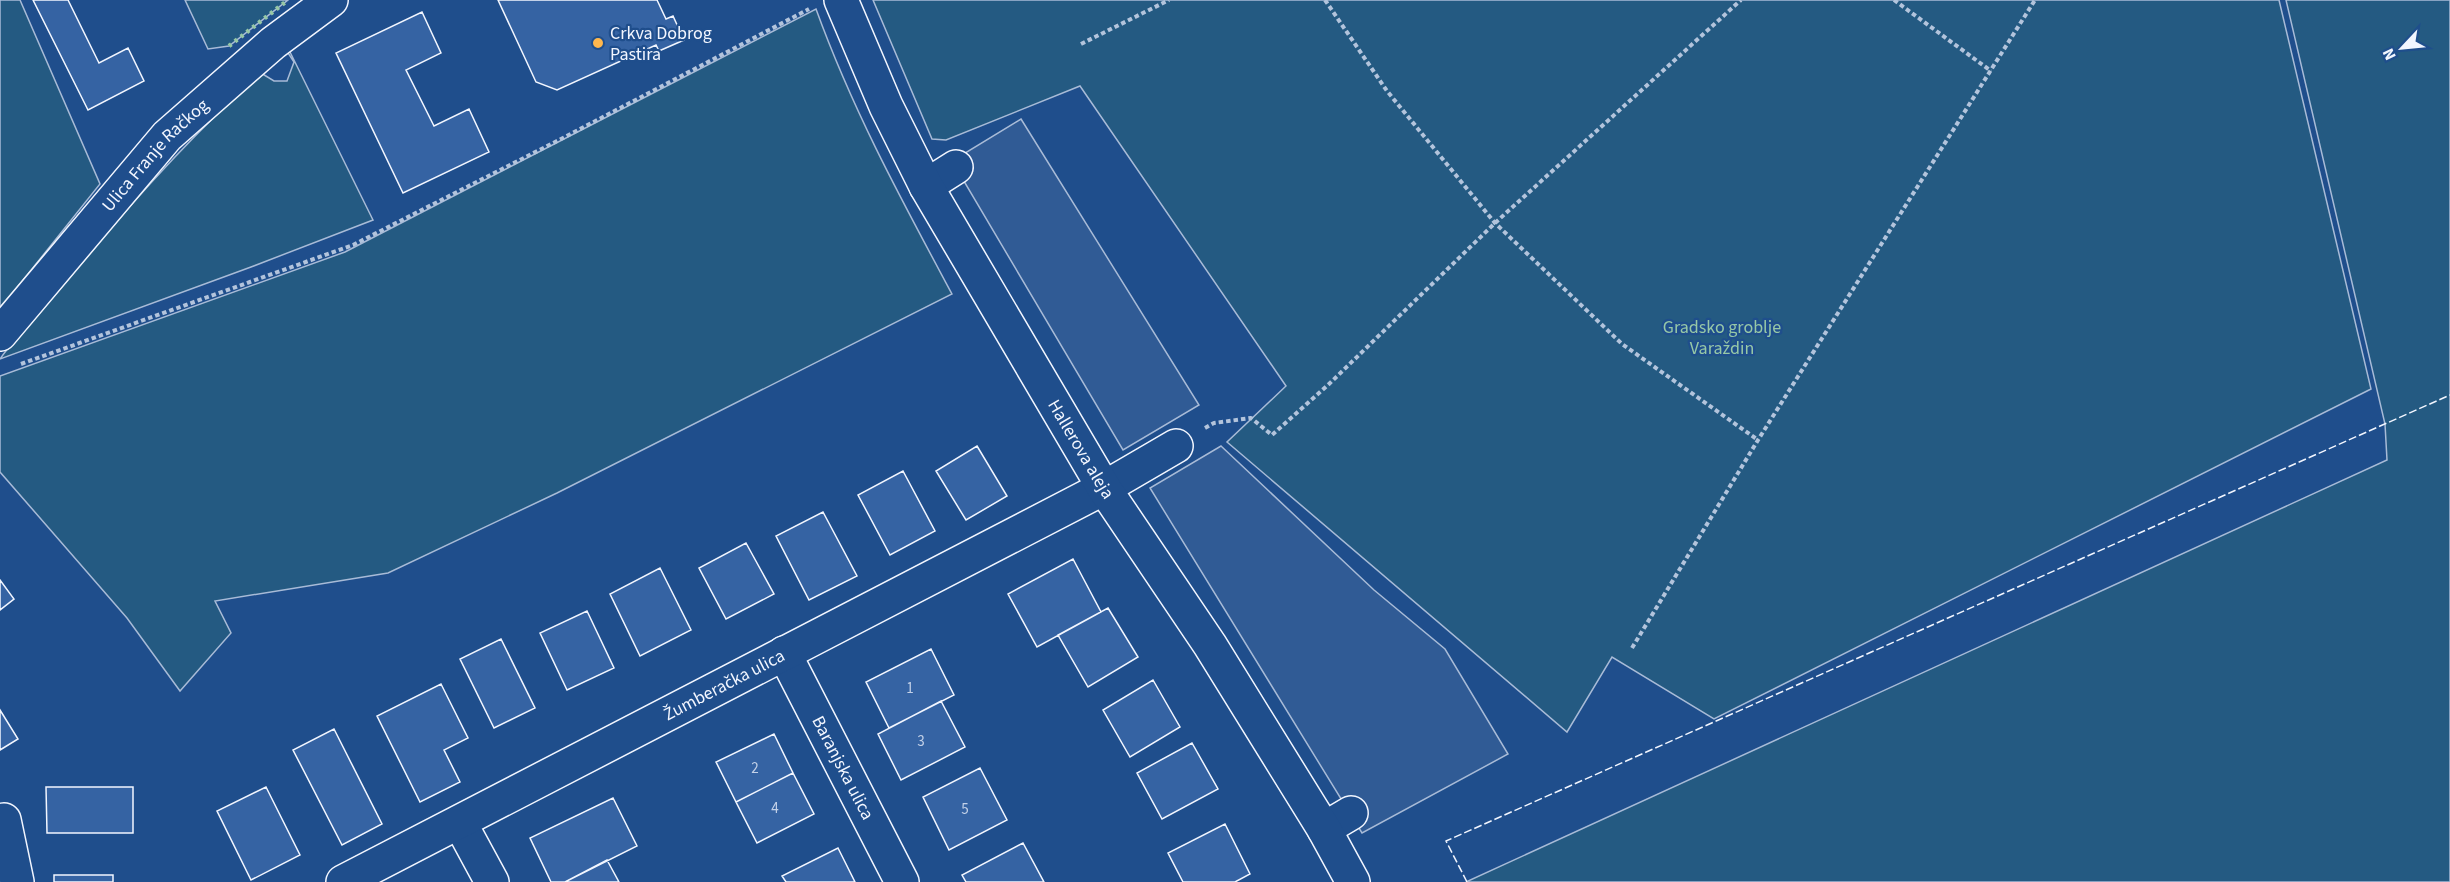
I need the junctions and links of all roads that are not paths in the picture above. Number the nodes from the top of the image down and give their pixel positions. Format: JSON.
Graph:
{"nodes":[{"id":1,"x":331,"y":0,"type":"edge"},
{"id":2,"x":828,"y":3,"type":"edge"},
{"id":3,"x":956,"y":167,"type":"dead end"},
{"id":4,"x":926,"y":186,"type":"junction"},
{"id":5,"x":0,"y":334,"type":"edge"},
{"id":6,"x":1176,"y":446,"type":"road end"},
{"id":7,"x":1104,"y":488,"type":"junction"},
{"id":8,"x":784,"y":653,"type":"junction"},
{"id":9,"x":4,"y":820,"type":"dead end"},
{"id":10,"x":460,"y":823,"type":"junction"},
{"id":11,"x":17,"y":882,"type":"edge"},
{"id":12,"x":343,"y":882,"type":"edge"},
{"id":13,"x":492,"y":882,"type":"edge"},
{"id":14,"x":902,"y":882,"type":"edge"},
{"id":15,"x":1353,"y":882,"type":"edge"}],
"edges":[{"from":1,"to":5,"type":"street","name":"Ulica Franje Račkog"},
{"from":2,"to":4,"type":"street","name":"Hallerova aleja"},
{"from":3,"to":4,"type":"street"},
{"from":4,"to":7,"type":"street","name":"Hallerova aleja"},
{"from":6,"to":7,"type":"street","name":"Žumberačka ulica"},
{"from":7,"to":8,"type":"street","name":"Žumberačka ulica"},
{"from":7,"to":15,"type":"street","name":"Hallerova aleja"},
{"from":8,"to":10,"type":"street","name":"Žumberačka ulica"},
{"from":8,"to":14,"type":"street","name":"Baranjska ulica"},
{"from":9,"to":11,"type":"street"},
{"from":10,"to":12,"type":"street","name":"Žumberačka ulica"},
{"from":10,"to":13,"type":"street"}]}
